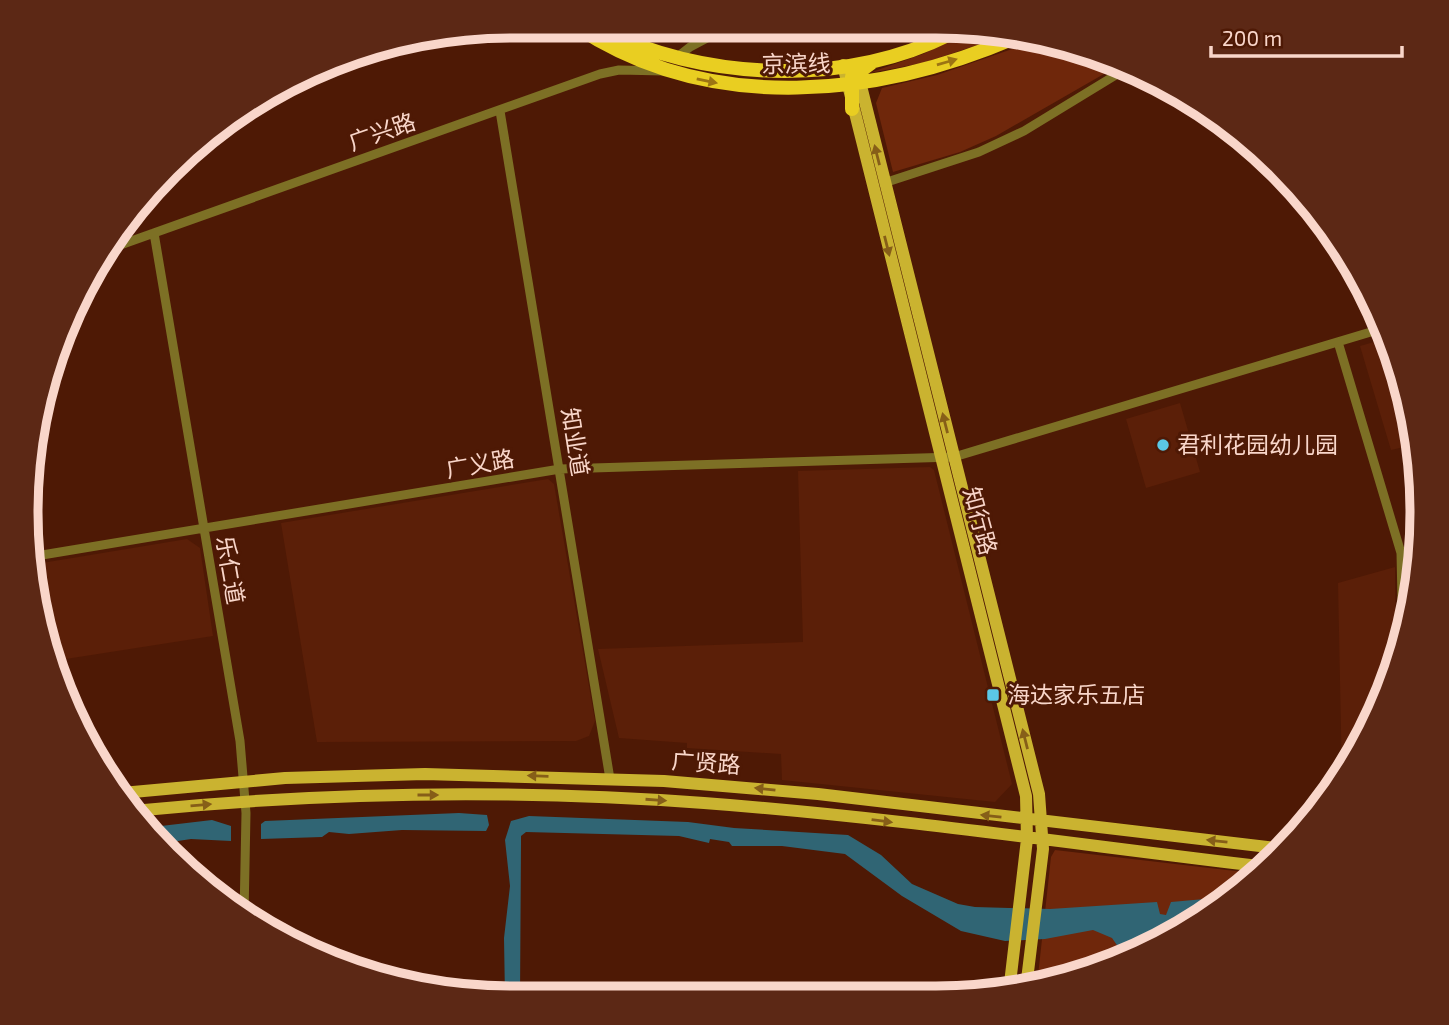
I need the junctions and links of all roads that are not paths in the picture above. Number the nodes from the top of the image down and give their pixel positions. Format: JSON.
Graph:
{"nodes":[{"id":1,"x":592,"y":38,"type":"edge"},
{"id":2,"x":618,"y":38,"type":"edge"},
{"id":3,"x":707,"y":38,"type":"edge"},
{"id":4,"x":939,"y":38,"type":"edge"},
{"id":5,"x":1000,"y":43,"type":"edge"},
{"id":6,"x":673,"y":65,"type":"junction"},
{"id":7,"x":1117,"y":74,"type":"edge"},
{"id":8,"x":852,"y":75,"type":"junction"},
{"id":9,"x":881,"y":79,"type":"junction"},
{"id":10,"x":858,"y":108,"type":"junction"},
{"id":11,"x":500,"y":111,"type":"junction"},
{"id":12,"x":884,"y":183,"type":"junction"},
{"id":13,"x":155,"y":233,"type":"junction"},
{"id":14,"x":121,"y":245,"type":"edge"},
{"id":15,"x":1374,"y":331,"type":"edge"},
{"id":16,"x":1338,"y":342,"type":"junction"},
{"id":17,"x":948,"y":458,"type":"junction"},
{"id":18,"x":560,"y":469,"type":"junction"},
{"id":19,"x":204,"y":528,"type":"junction"},
{"id":20,"x":1408,"y":552,"type":"edge"},
{"id":21,"x":1401,"y":553,"type":"junction"},
{"id":22,"x":41,"y":555,"type":"edge"},
{"id":23,"x":1402,"y":599,"type":"edge"},
{"id":24,"x":610,"y":779,"type":"junction"},
{"id":25,"x":244,"y":780,"type":"junction"},
{"id":26,"x":130,"y":792,"type":"edge"},
{"id":27,"x":245,"y":801,"type":"junction"},
{"id":28,"x":144,"y":810,"type":"edge"},
{"id":29,"x":1027,"y":820,"type":"junction"},
{"id":30,"x":1042,"y":821,"type":"junction"},
{"id":31,"x":1027,"y":839,"type":"junction"},
{"id":32,"x":1042,"y":840,"type":"junction"},
{"id":33,"x":1272,"y":848,"type":"edge"},
{"id":34,"x":1253,"y":865,"type":"edge"},
{"id":35,"x":244,"y":903,"type":"edge"},
{"id":36,"x":1028,"y":977,"type":"edge"},
{"id":37,"x":1011,"y":980,"type":"edge"}],
"edges":[{"from":1,"to":6,"type":"highway","name":"京滨线"},
{"from":2,"to":6,"type":"highway","name":"京滨线"},
{"from":3,"to":6,"type":"street"},
{"from":4,"to":8,"type":"highway"},
{"from":9,"to":5,"type":"highway","name":"京滨线","one_way":true},
{"from":6,"to":8,"type":"highway","name":"京滨线"},
{"from":6,"to":8,"type":"highway","name":"京滨线","one_way":true},
{"from":6,"to":11,"type":"street","name":"广兴路"},
{"from":7,"to":12,"type":"street"},
{"from":8,"to":9,"type":"highway","name":"京滨线"},
{"from":8,"to":10,"type":"highway"},
{"from":9,"to":10,"type":"main road"},
{"from":12,"to":10,"type":"main road","name":"知行路","one_way":true},
{"from":10,"to":17,"type":"main road","name":"知行路","one_way":true},
{"from":11,"to":13,"type":"street","name":"广兴路"},
{"from":11,"to":18,"type":"street","name":"知业道"},
{"from":17,"to":12,"type":"main road","name":"知行路","one_way":true},
{"from":13,"to":14,"type":"street","name":"广兴路"},
{"from":13,"to":19,"type":"street","name":"乐仁道"},
{"from":15,"to":16,"type":"street","name":"广义路"},
{"from":16,"to":17,"type":"street","name":"广义路"},
{"from":16,"to":21,"type":"street"},
{"from":17,"to":18,"type":"street","name":"广义路"},
{"from":17,"to":29,"type":"main road","name":"知行路"},
{"from":30,"to":17,"type":"main road","name":"知行路","one_way":true},
{"from":18,"to":19,"type":"street","name":"广义路"},
{"from":18,"to":24,"type":"street","name":"知业道"},
{"from":19,"to":22,"type":"street","name":"广义路"},
{"from":19,"to":25,"type":"street","name":"乐仁道"},
{"from":20,"to":21,"type":"street"},
{"from":21,"to":23,"type":"street"},
{"from":24,"to":25,"type":"main road","name":"广贤路","one_way":true},
{"from":29,"to":24,"type":"main road","name":"广贤路","one_way":true},
{"from":25,"to":26,"type":"main road","name":"广贤路"},
{"from":25,"to":27,"type":"street","name":"乐仁道"},
{"from":28,"to":27,"type":"main road","name":"广贤路","one_way":true},
{"from":27,"to":31,"type":"main road","name":"广贤路","one_way":true},
{"from":27,"to":35,"type":"street","name":"乐仁道"},
{"from":29,"to":30,"type":"main road","name":"广贤路"},
{"from":29,"to":31,"type":"main road","name":"知行路"},
{"from":30,"to":32,"type":"main road","name":"知行路"},
{"from":33,"to":30,"type":"main road","name":"广贤路","one_way":true},
{"from":31,"to":32,"type":"main road","name":"广贤路"},
{"from":31,"to":37,"type":"main road","name":"知行路"},
{"from":32,"to":34,"type":"main road","name":"广贤路"},
{"from":32,"to":36,"type":"main road","name":"知行路"}]}
